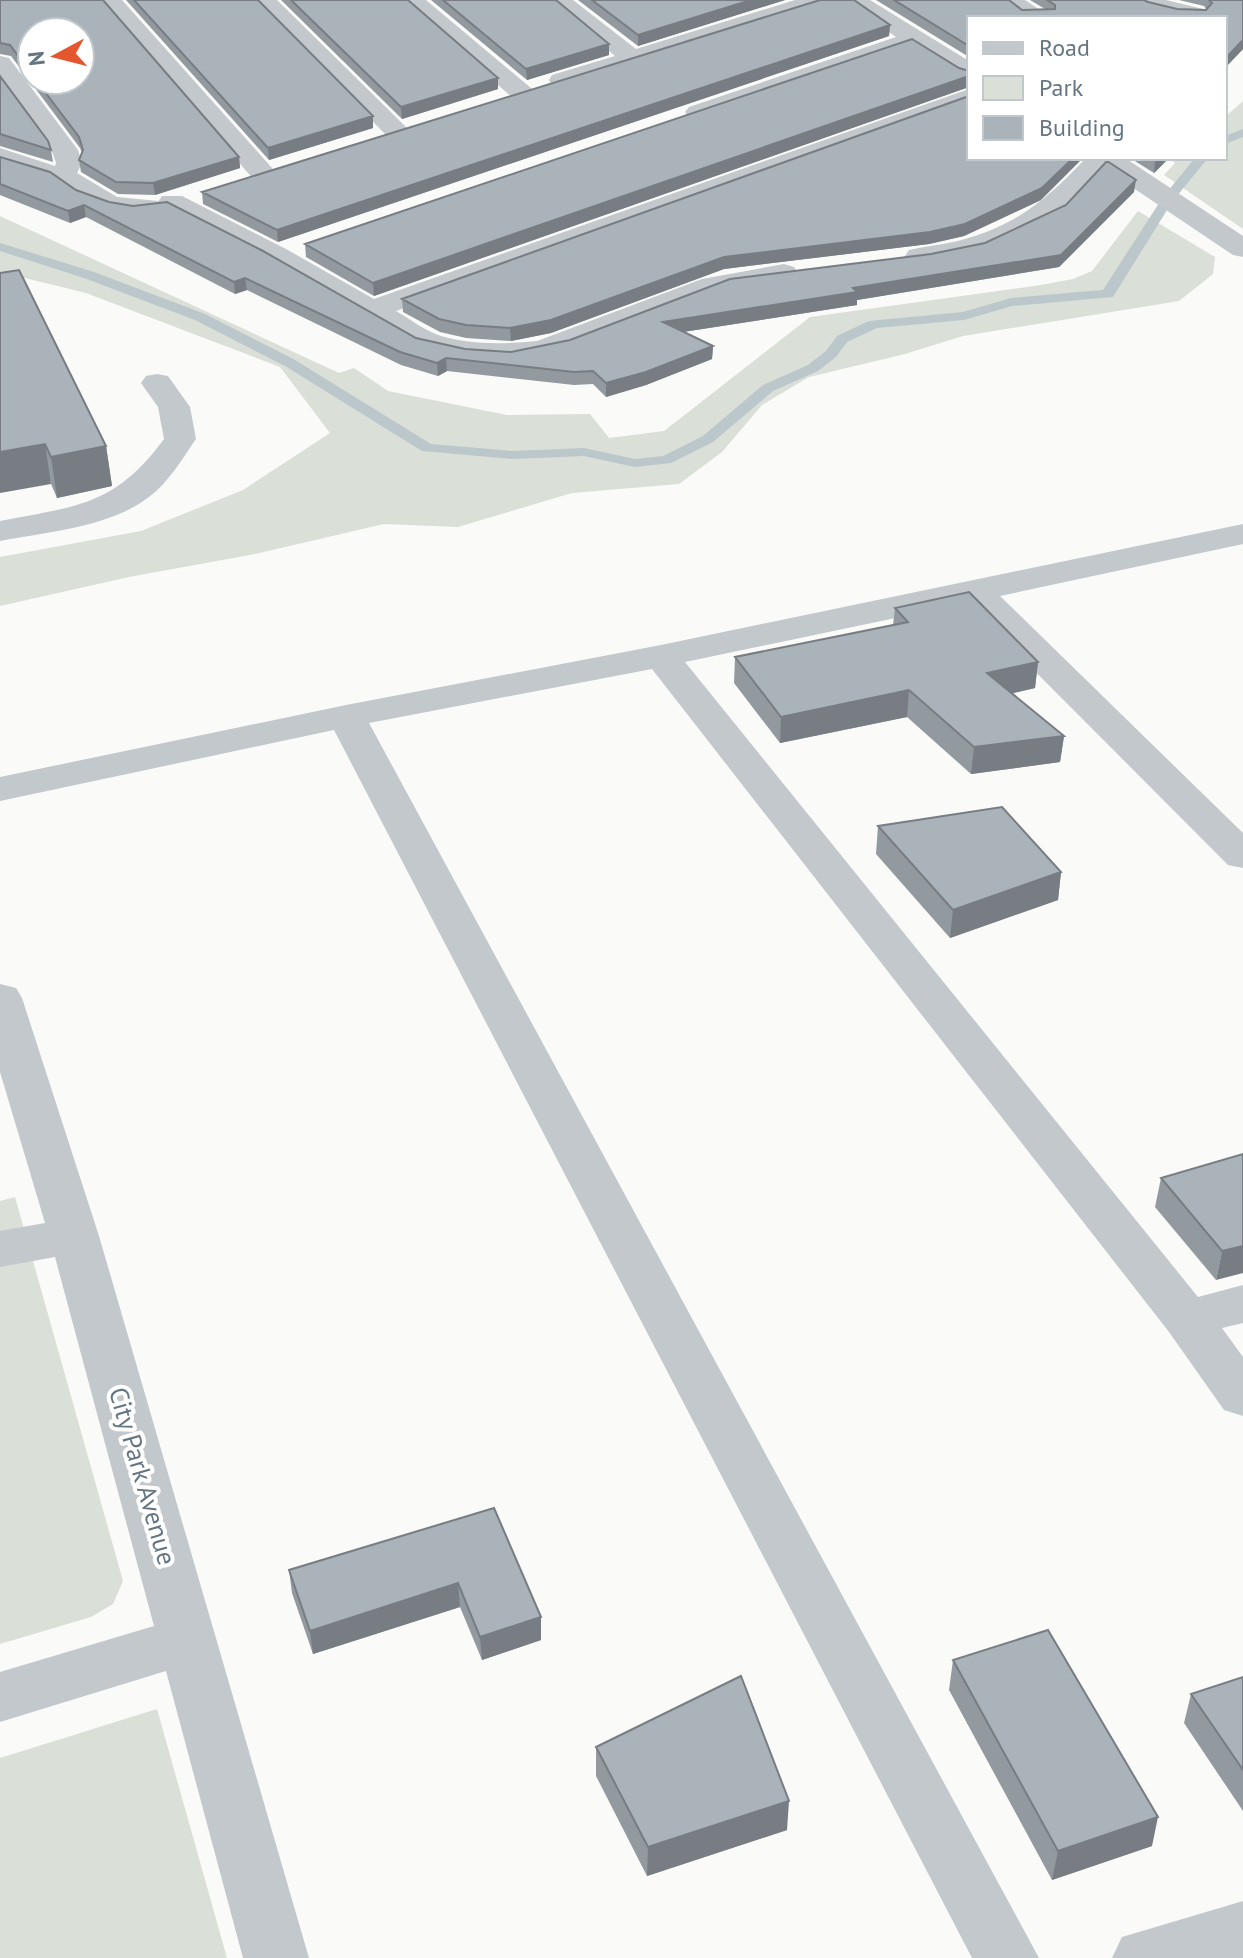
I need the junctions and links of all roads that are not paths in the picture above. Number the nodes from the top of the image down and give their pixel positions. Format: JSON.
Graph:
{"nodes":[{"id":1,"x":110,"y":0,"type":"edge"},
{"id":2,"x":264,"y":0,"type":"edge"},
{"id":3,"x":412,"y":0,"type":"edge"},
{"id":4,"x":559,"y":0,"type":"edge"},
{"id":5,"x":819,"y":0,"type":"edge"},
{"id":6,"x":854,"y":0,"type":"edge"},
{"id":7,"x":1008,"y":0,"type":"edge"},
{"id":8,"x":1145,"y":0,"type":"edge"},
{"id":9,"x":710,"y":9,"type":"edge"},
{"id":10,"x":1192,"y":11,"type":"edge"},
{"id":11,"x":1036,"y":16,"type":"edge"},
{"id":12,"x":734,"y":26,"type":"junction"},
{"id":13,"x":915,"y":38,"type":"junction"},
{"id":14,"x":633,"y":58,"type":"junction"},
{"id":15,"x":0,"y":63,"type":"edge"},
{"id":16,"x":967,"y":71,"type":"edge"},
{"id":17,"x":522,"y":93,"type":"junction"},
{"id":18,"x":967,"y":97,"type":"edge"},
{"id":19,"x":494,"y":101,"type":"edge"},
{"id":20,"x":677,"y":119,"type":"edge"},
{"id":21,"x":425,"y":123,"type":"edge"},
{"id":22,"x":397,"y":132,"type":"junction"},
{"id":23,"x":367,"y":141,"type":"edge"},
{"id":24,"x":0,"y":156,"type":"edge"},
{"id":25,"x":1102,"y":160,"type":"edge"},
{"id":26,"x":1107,"y":160,"type":"edge"},
{"id":27,"x":293,"y":164,"type":"edge"},
{"id":28,"x":263,"y":174,"type":"junction"},
{"id":29,"x":63,"y":175,"type":"junction"},
{"id":30,"x":233,"y":183,"type":"edge"},
{"id":31,"x":202,"y":193,"type":"edge"},
{"id":32,"x":172,"y":202,"type":"junction"},
{"id":33,"x":306,"y":245,"type":"edge"},
{"id":34,"x":1243,"y":249,"type":"edge"},
{"id":35,"x":276,"y":255,"type":"junction"},
{"id":36,"x":885,"y":261,"type":"edge"},
{"id":37,"x":810,"y":270,"type":"edge"},
{"id":38,"x":373,"y":309,"type":"junction"},
{"id":39,"x":157,"y":383,"type":"dead end"},
{"id":40,"x":0,"y":531,"type":"edge"},
{"id":41,"x":1243,"y":534,"type":"edge"},
{"id":42,"x":974,"y":590,"type":"junction"},
{"id":43,"x":661,"y":656,"type":"junction"},
{"id":44,"x":346,"y":716,"type":"junction"},
{"id":45,"x":0,"y":789,"type":"edge"},
{"id":46,"x":1243,"y":856,"type":"edge"},
{"id":47,"x":0,"y":998,"type":"edge"},
{"id":48,"x":74,"y":1236,"type":"junction"},
{"id":49,"x":0,"y":1249,"type":"edge"},
{"id":50,"x":1243,"y":1304,"type":"edge"},
{"id":51,"x":1187,"y":1319,"type":"junction"},
{"id":52,"x":1243,"y":1396,"type":"edge"},
{"id":53,"x":189,"y":1640,"type":"junction"},
{"id":54,"x":0,"y":1697,"type":"edge"},
{"id":55,"x":1243,"y":1931,"type":"edge"},
{"id":56,"x":276,"y":1958,"type":"edge"},
{"id":57,"x":1006,"y":1958,"type":"edge"},
{"id":58,"x":1145,"y":1958,"type":"edge"}],
"edges":[{"from":1,"to":28,"type":"street"},
{"from":2,"to":22,"type":"street"},
{"from":3,"to":17,"type":"street"},
{"from":4,"to":14,"type":"street"},
{"from":5,"to":12,"type":"street"},
{"from":6,"to":13,"type":"street"},
{"from":7,"to":11,"type":"street"},
{"from":8,"to":10,"type":"street"},
{"from":9,"to":12,"type":"street"},
{"from":12,"to":14,"type":"street"},
{"from":13,"to":16,"type":"street"},
{"from":13,"to":20,"type":"street"},
{"from":14,"to":17,"type":"street"},
{"from":15,"to":29,"type":"street"},
{"from":17,"to":19,"type":"street"},
{"from":18,"to":38,"type":"street"},
{"from":21,"to":22,"type":"street"},
{"from":22,"to":23,"type":"street"},
{"from":24,"to":29,"type":"street"},
{"from":25,"to":36,"type":"street"},
{"from":26,"to":34,"type":"street"},
{"from":27,"to":28,"type":"street"},
{"from":28,"to":30,"type":"street"},
{"from":29,"to":32,"type":"street"},
{"from":31,"to":32,"type":"street"},
{"from":32,"to":35,"type":"street"},
{"from":33,"to":35,"type":"street"},
{"from":35,"to":38,"type":"street"},
{"from":37,"to":38,"type":"street"},
{"from":39,"to":40,"type":"street"},
{"from":41,"to":42,"type":"street"},
{"from":42,"to":43,"type":"street"},
{"from":42,"to":46,"type":"street"},
{"from":43,"to":44,"type":"street"},
{"from":43,"to":51,"type":"street"},
{"from":44,"to":45,"type":"street"},
{"from":44,"to":57,"type":"street"},
{"from":47,"to":48,"type":"street","name":"City Park Avenue"},
{"from":48,"to":49,"type":"street"},
{"from":48,"to":53,"type":"street","name":"City Park Avenue"},
{"from":50,"to":51,"type":"street"},
{"from":51,"to":52,"type":"street"},
{"from":53,"to":54,"type":"street"},
{"from":53,"to":56,"type":"street","name":"City Park Avenue"},
{"from":55,"to":58,"type":"street"}]}
